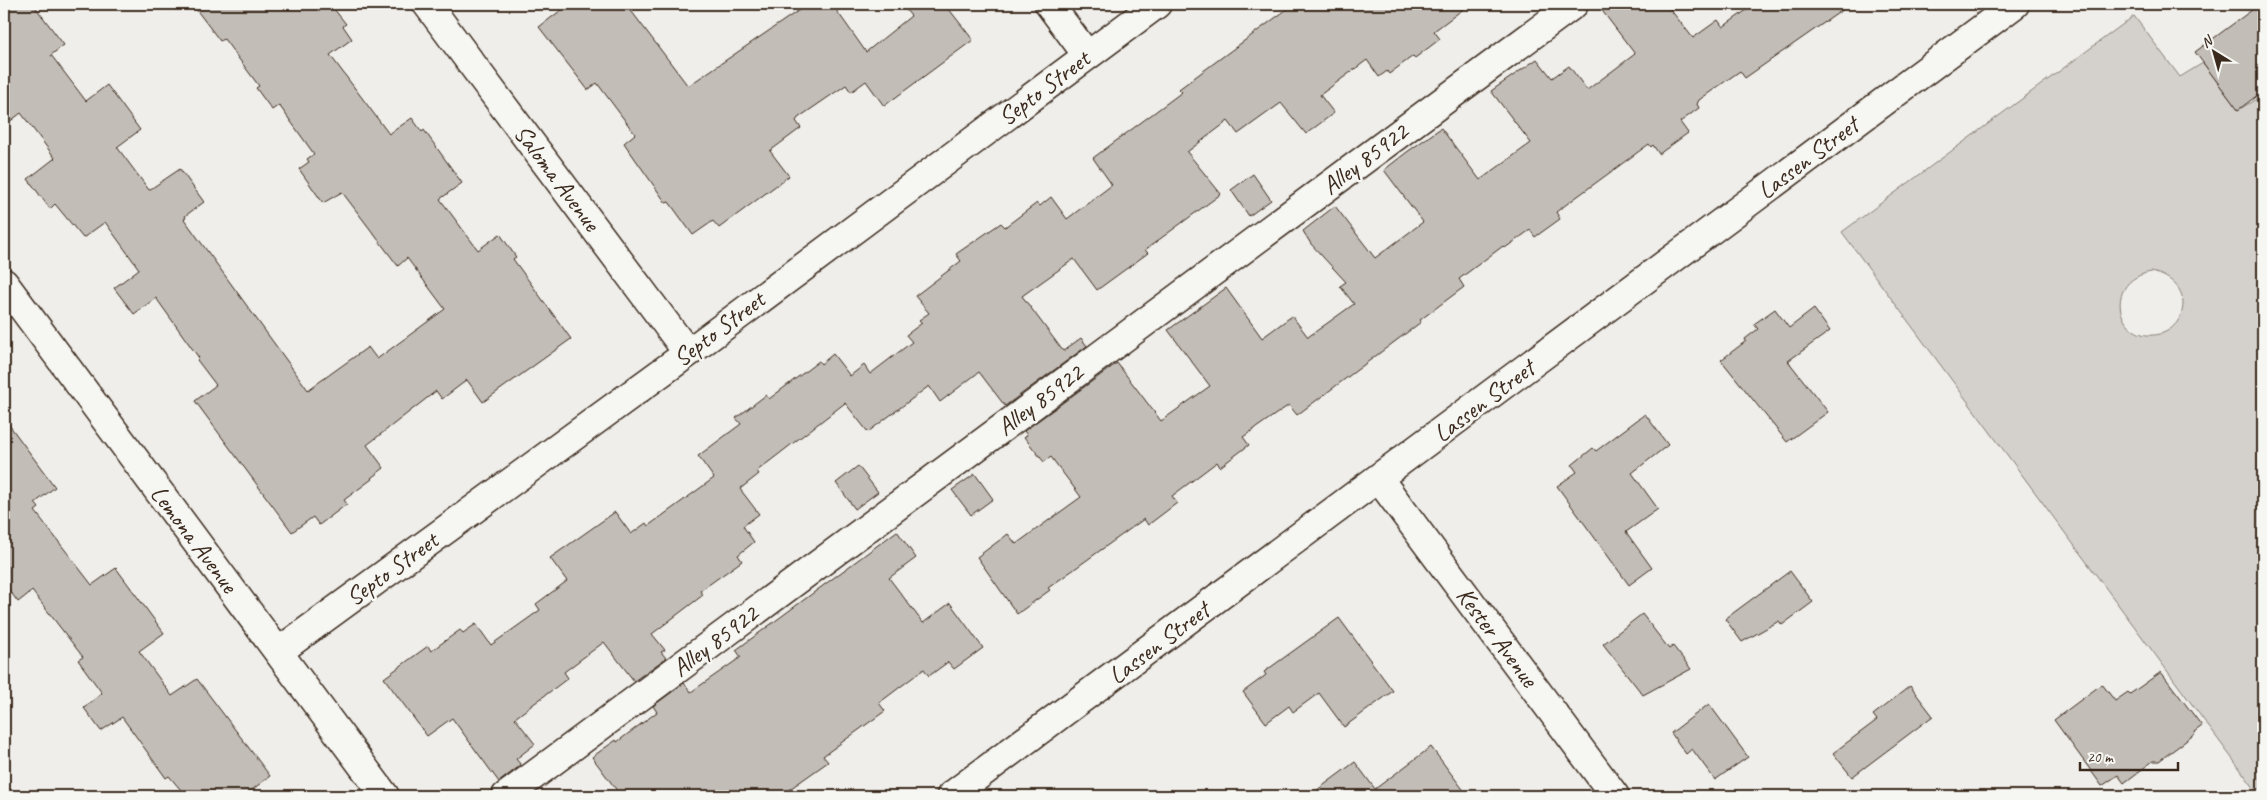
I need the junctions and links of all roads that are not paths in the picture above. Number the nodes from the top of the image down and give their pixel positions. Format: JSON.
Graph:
{"nodes":[{"id":1,"x":427,"y":4,"type":"edge"},
{"id":2,"x":1049,"y":4,"type":"edge"},
{"id":3,"x":1157,"y":4,"type":"edge"},
{"id":4,"x":1574,"y":4,"type":"edge"},
{"id":5,"x":2015,"y":4,"type":"edge"},
{"id":6,"x":1087,"y":55,"type":"junction"},
{"id":7,"x":4,"y":283,"type":"edge"},
{"id":8,"x":688,"y":352,"type":"junction"},
{"id":9,"x":1379,"y":479,"type":"junction"},
{"id":10,"x":278,"y":652,"type":"junction"},
{"id":11,"x":385,"y":796,"type":"edge"},
{"id":12,"x":506,"y":796,"type":"edge"},
{"id":13,"x":951,"y":796,"type":"edge"},
{"id":14,"x":1615,"y":796,"type":"edge"}],
"edges":[{"from":1,"to":8,"type":"street","name":"Saloma Avenue"},
{"from":2,"to":6,"type":"street"},
{"from":3,"to":6,"type":"street","name":"Septo Street"},
{"from":4,"to":12,"type":"street","name":"Alley 85922"},
{"from":5,"to":9,"type":"street","name":"Lassen Street"},
{"from":6,"to":8,"type":"street","name":"Septo Street"},
{"from":7,"to":10,"type":"street","name":"Lemona Avenue"},
{"from":8,"to":10,"type":"street","name":"Septo Street"},
{"from":9,"to":13,"type":"street","name":"Lassen Street"},
{"from":9,"to":14,"type":"street","name":"Kester Avenue"},
{"from":10,"to":11,"type":"street","name":"Lemona Avenue"}]}
